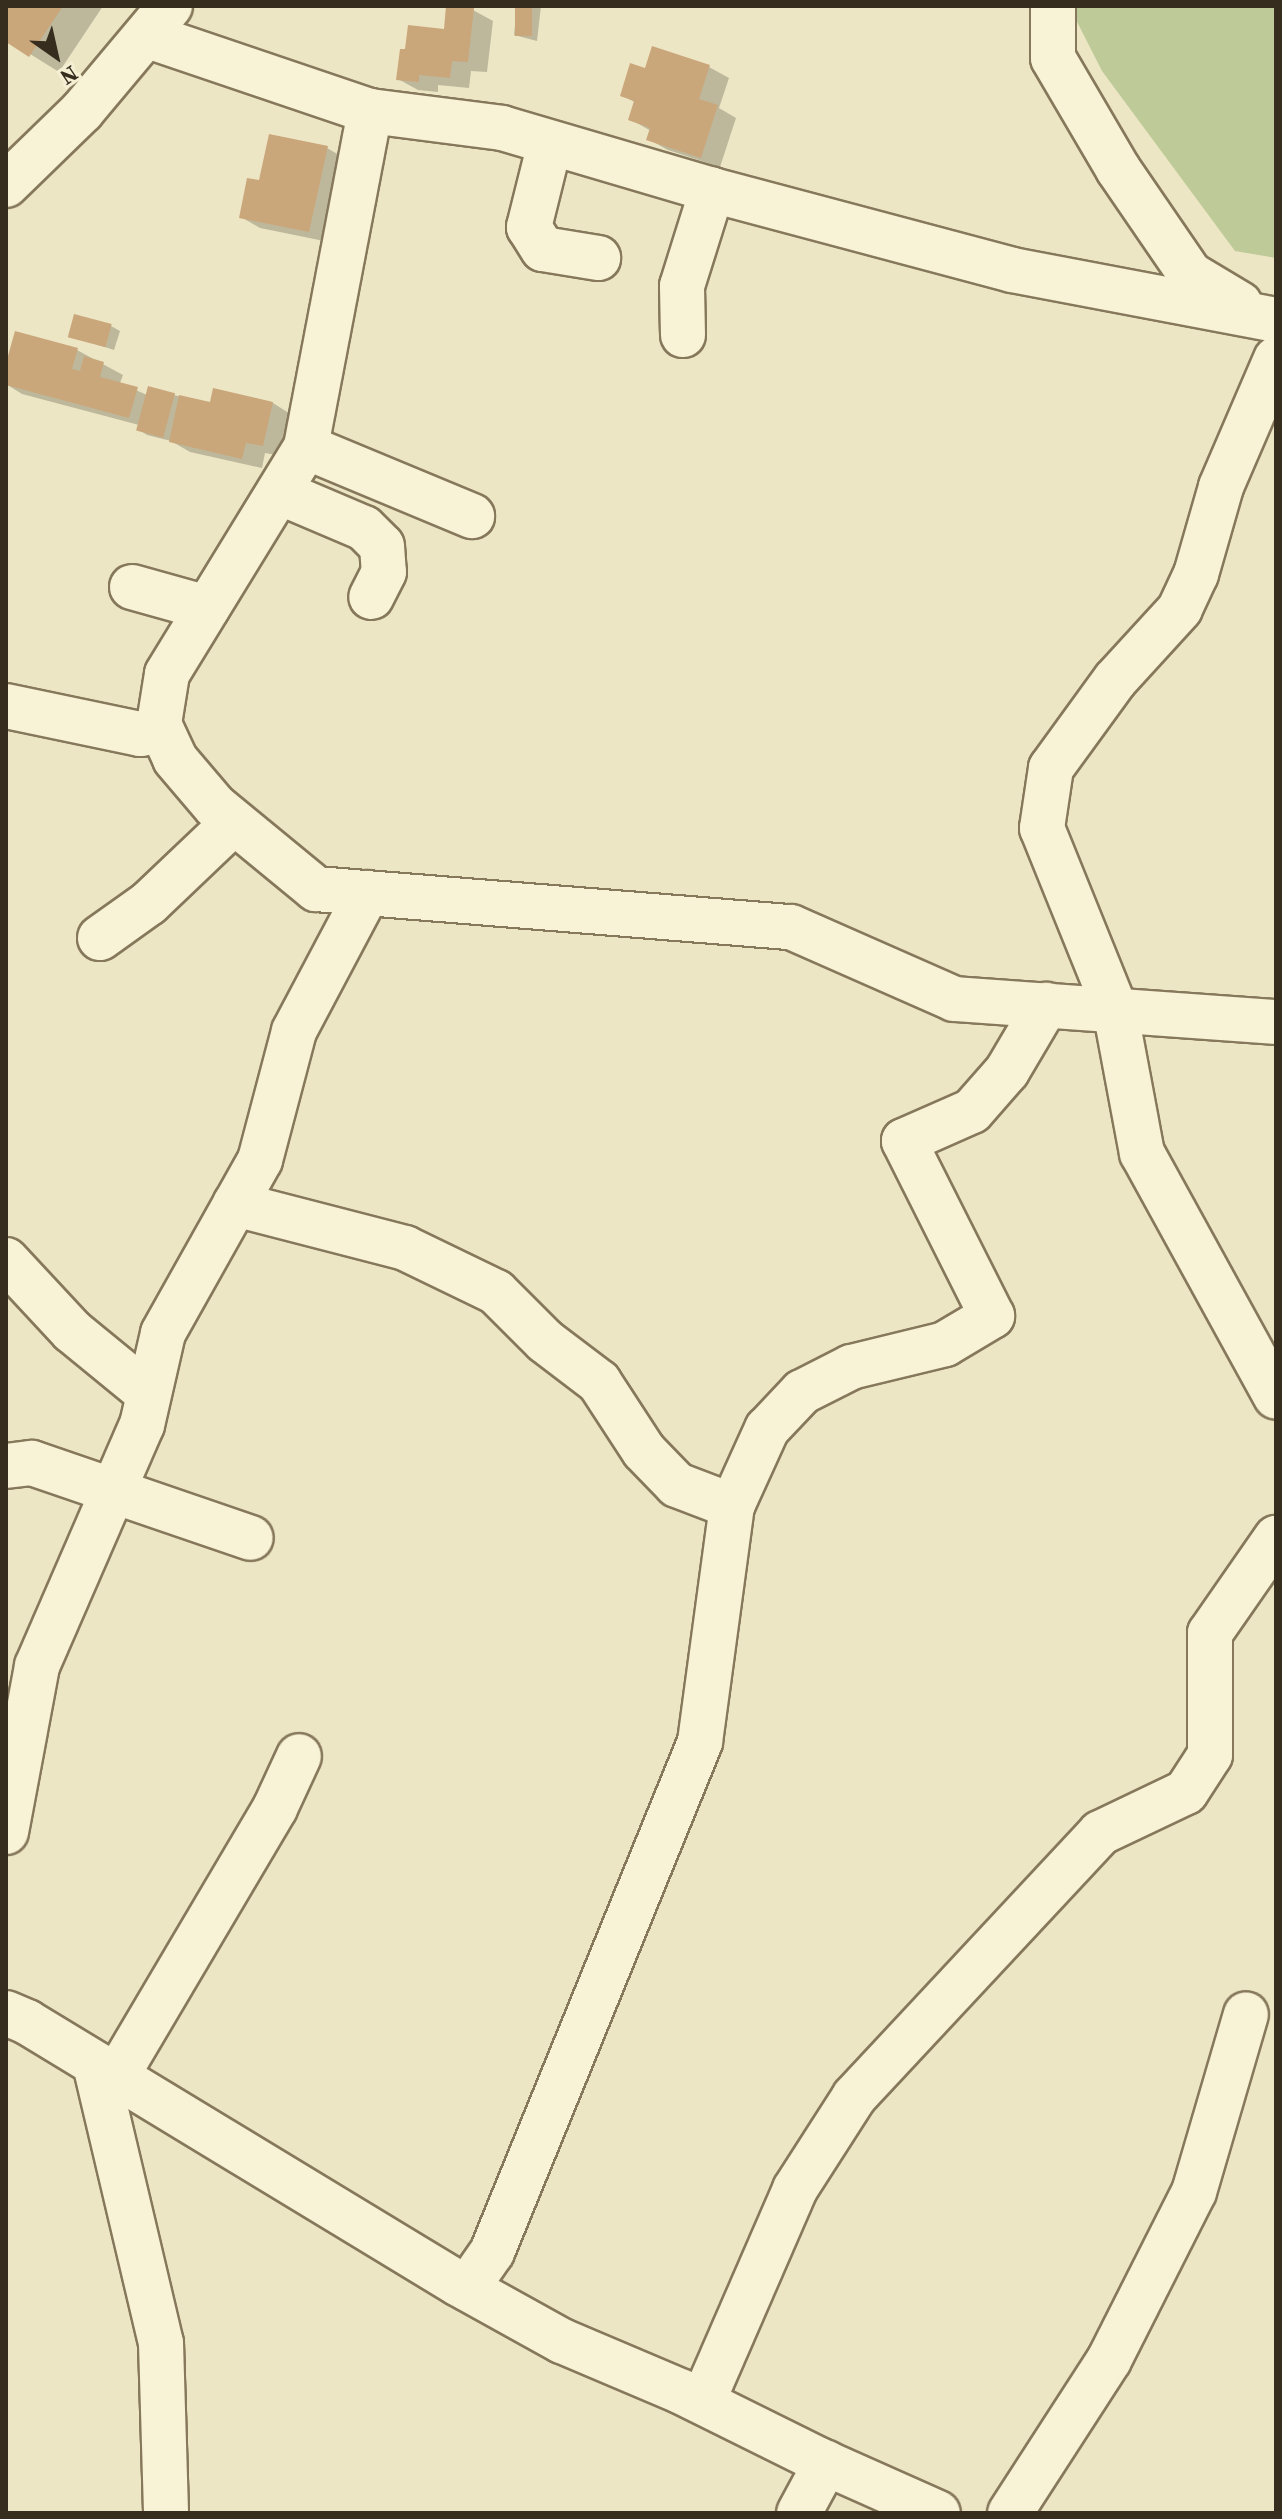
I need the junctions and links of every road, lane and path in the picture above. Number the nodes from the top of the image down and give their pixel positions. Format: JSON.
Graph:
{"nodes":[{"id":1,"x":1053,"y":6,"type":"edge"},
{"id":2,"x":159,"y":21,"type":"edge"},
{"id":3,"x":370,"y":111,"type":"junction"},
{"id":4,"x":550,"y":143,"type":"junction"},
{"id":5,"x":6,"y":185,"type":"edge"},
{"id":6,"x":712,"y":190,"type":"junction"},
{"id":7,"x":598,"y":258,"type":"dead end"},
{"id":8,"x":1272,"y":332,"type":"edge"},
{"id":9,"x":683,"y":335,"type":"dead end"},
{"id":10,"x":306,"y":447,"type":"junction"},
{"id":11,"x":279,"y":492,"type":"junction"},
{"id":12,"x":472,"y":516,"type":"dead end"},
{"id":13,"x":132,"y":587,"type":"dead end"},
{"id":14,"x":371,"y":597,"type":"dead end"},
{"id":15,"x":207,"y":608,"type":"junction"},
{"id":16,"x":6,"y":706,"type":"edge"},
{"id":17,"x":162,"y":731,"type":"junction"},
{"id":18,"x":234,"y":822,"type":"junction"},
{"id":19,"x":367,"y":893,"type":"junction"},
{"id":20,"x":100,"y":938,"type":"dead end"},
{"id":21,"x":1046,"y":1005,"type":"junction"},
{"id":22,"x":1115,"y":1009,"type":"junction"},
{"id":23,"x":1276,"y":1022,"type":"edge"},
{"id":24,"x":235,"y":1204,"type":"junction"},
{"id":25,"x":6,"y":1260,"type":"edge"},
{"id":26,"x":149,"y":1394,"type":"junction"},
{"id":27,"x":1276,"y":1397,"type":"edge"},
{"id":28,"x":6,"y":1466,"type":"edge"},
{"id":29,"x":115,"y":1489,"type":"junction"},
{"id":30,"x":732,"y":1506,"type":"junction"},
{"id":31,"x":251,"y":1538,"type":"dead end"},
{"id":32,"x":1276,"y":1538,"type":"edge"},
{"id":33,"x":299,"y":1756,"type":"dead end"},
{"id":34,"x":6,"y":1832,"type":"edge"},
{"id":35,"x":6,"y":2013,"type":"edge"},
{"id":36,"x":1246,"y":2014,"type":"dead end"},
{"id":37,"x":105,"y":2071,"type":"junction"},
{"id":38,"x":467,"y":2288,"type":"junction"},
{"id":39,"x":703,"y":2401,"type":"junction"},
{"id":40,"x":826,"y":2463,"type":"junction"},
{"id":41,"x":166,"y":2513,"type":"edge"},
{"id":42,"x":799,"y":2513,"type":"edge"},
{"id":43,"x":938,"y":2513,"type":"edge"},
{"id":44,"x":1010,"y":2513,"type":"edge"}],
"edges":[{"from":1,"to":8,"type":"street"},
{"from":2,"to":3,"type":"street"},
{"from":2,"to":5,"type":"street"},
{"from":3,"to":4,"type":"street"},
{"from":3,"to":10,"type":"street"},
{"from":4,"to":6,"type":"street"},
{"from":4,"to":7,"type":"street"},
{"from":6,"to":8,"type":"street"},
{"from":6,"to":9,"type":"street"},
{"from":8,"to":22,"type":"street"},
{"from":10,"to":11,"type":"street"},
{"from":10,"to":12,"type":"street"},
{"from":11,"to":14,"type":"street"},
{"from":11,"to":15,"type":"street"},
{"from":13,"to":15,"type":"street"},
{"from":15,"to":17,"type":"street"},
{"from":16,"to":17,"type":"street"},
{"from":17,"to":18,"type":"street"},
{"from":18,"to":19,"type":"street"},
{"from":18,"to":20,"type":"street"},
{"from":19,"to":21,"type":"street"},
{"from":19,"to":24,"type":"street"},
{"from":21,"to":22,"type":"street"},
{"from":21,"to":30,"type":"street"},
{"from":22,"to":23,"type":"street"},
{"from":22,"to":27,"type":"street"},
{"from":24,"to":26,"type":"street"},
{"from":24,"to":30,"type":"street"},
{"from":25,"to":26,"type":"street"},
{"from":26,"to":29,"type":"street"},
{"from":28,"to":29,"type":"street"},
{"from":29,"to":31,"type":"street"},
{"from":29,"to":34,"type":"street"},
{"from":30,"to":38,"type":"street"},
{"from":32,"to":39,"type":"street"},
{"from":33,"to":37,"type":"street"},
{"from":35,"to":37,"type":"street"},
{"from":36,"to":44,"type":"street"},
{"from":37,"to":38,"type":"street"},
{"from":37,"to":41,"type":"street"},
{"from":38,"to":39,"type":"street"},
{"from":39,"to":40,"type":"street"},
{"from":40,"to":42,"type":"street"},
{"from":40,"to":43,"type":"street"}]}
